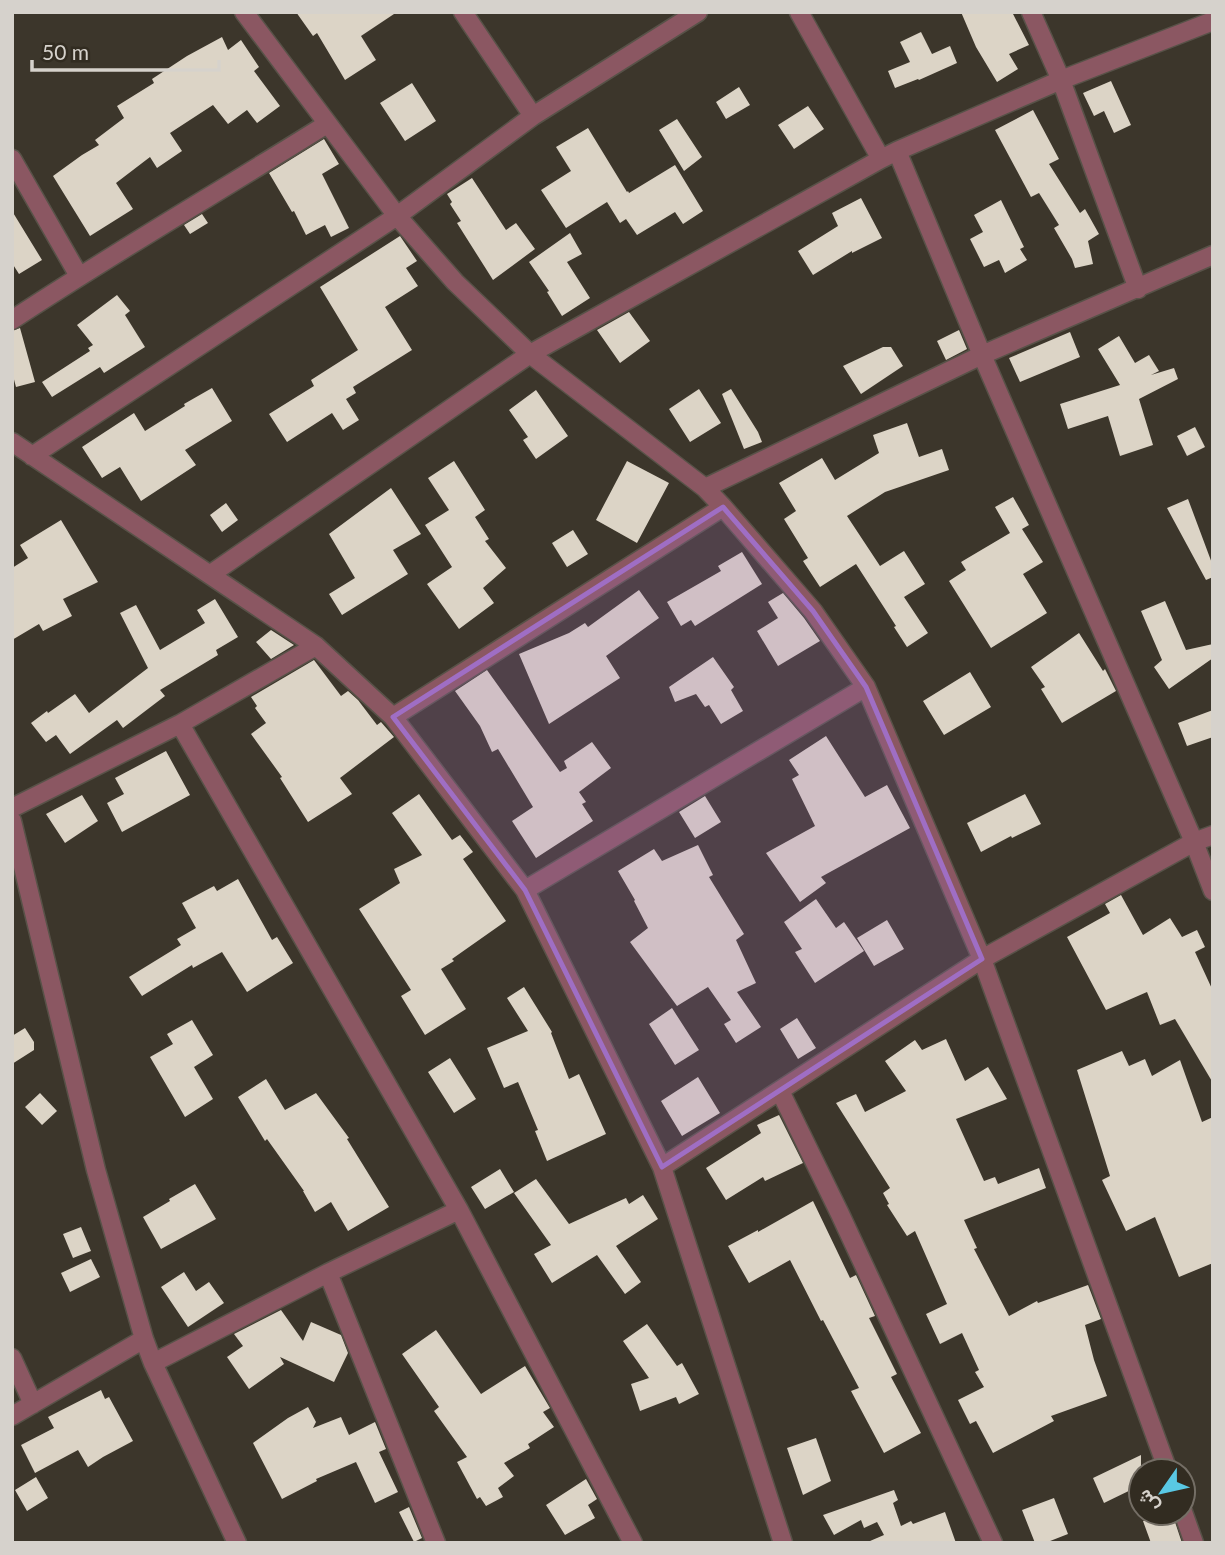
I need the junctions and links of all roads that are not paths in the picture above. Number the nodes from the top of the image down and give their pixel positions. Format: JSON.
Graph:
{"nodes":[{"id":1,"x":244,"y":12,"type":"edge"},
{"id":2,"x":463,"y":12,"type":"edge"},
{"id":3,"x":698,"y":12,"type":"edge"},
{"id":4,"x":799,"y":12,"type":"edge"},
{"id":5,"x":1031,"y":12,"type":"edge"},
{"id":6,"x":1213,"y":21,"type":"edge"},
{"id":7,"x":1061,"y":80,"type":"junction"},
{"id":8,"x":533,"y":116,"type":"junction"},
{"id":9,"x":327,"y":124,"type":"junction"},
{"id":10,"x":889,"y":155,"type":"junction"},
{"id":11,"x":12,"y":159,"type":"edge"},
{"id":12,"x":397,"y":216,"type":"junction"},
{"id":13,"x":1213,"y":256,"type":"edge"},
{"id":14,"x":79,"y":276,"type":"junction"},
{"id":15,"x":1138,"y":289,"type":"junction"},
{"id":16,"x":12,"y":320,"type":"edge"},
{"id":17,"x":530,"y":354,"type":"junction"},
{"id":18,"x":982,"y":355,"type":"junction"},
{"id":19,"x":12,"y":442,"type":"edge"},
{"id":20,"x":32,"y":456,"type":"junction"},
{"id":21,"x":705,"y":488,"type":"junction"},
{"id":22,"x":723,"y":507,"type":"junction"},
{"id":23,"x":211,"y":574,"type":"junction"},
{"id":24,"x":316,"y":646,"type":"junction"},
{"id":25,"x":866,"y":687,"type":"junction"},
{"id":26,"x":393,"y":717,"type":"junction"},
{"id":27,"x":180,"y":724,"type":"junction"},
{"id":28,"x":12,"y":808,"type":"edge"},
{"id":29,"x":12,"y":821,"type":"edge"},
{"id":30,"x":1213,"y":835,"type":"edge"},
{"id":31,"x":1194,"y":842,"type":"junction"},
{"id":32,"x":525,"y":890,"type":"junction"},
{"id":33,"x":1213,"y":891,"type":"edge"},
{"id":34,"x":982,"y":959,"type":"junction"},
{"id":35,"x":780,"y":1091,"type":"junction"},
{"id":36,"x":662,"y":1167,"type":"junction"},
{"id":37,"x":459,"y":1210,"type":"junction"},
{"id":38,"x":328,"y":1273,"type":"junction"},
{"id":39,"x":144,"y":1339,"type":"junction"},
{"id":40,"x":12,"y":1359,"type":"edge"},
{"id":41,"x":153,"y":1363,"type":"junction"},
{"id":42,"x":33,"y":1404,"type":"junction"},
{"id":43,"x":12,"y":1416,"type":"edge"},
{"id":44,"x":1163,"y":1457,"type":"edge"},
{"id":45,"x":781,"y":1542,"type":"edge"},
{"id":46,"x":237,"y":1543,"type":"edge"},
{"id":47,"x":436,"y":1543,"type":"edge"},
{"id":48,"x":633,"y":1543,"type":"edge"},
{"id":49,"x":993,"y":1543,"type":"edge"}],
"edges":[{"from":1,"to":9,"type":"street"},
{"from":2,"to":8,"type":"street"},
{"from":3,"to":8,"type":"street"},
{"from":4,"to":10,"type":"street"},
{"from":5,"to":7,"type":"street"},
{"from":6,"to":7,"type":"street"},
{"from":7,"to":10,"type":"street"},
{"from":7,"to":15,"type":"street"},
{"from":8,"to":12,"type":"street"},
{"from":9,"to":12,"type":"street"},
{"from":9,"to":14,"type":"street"},
{"from":10,"to":17,"type":"street"},
{"from":10,"to":18,"type":"street"},
{"from":11,"to":14,"type":"street"},
{"from":12,"to":17,"type":"street"},
{"from":12,"to":20,"type":"street"},
{"from":13,"to":15,"type":"street"},
{"from":14,"to":16,"type":"street"},
{"from":15,"to":18,"type":"street"},
{"from":17,"to":21,"type":"street"},
{"from":17,"to":23,"type":"street"},
{"from":18,"to":21,"type":"street"},
{"from":18,"to":31,"type":"street"},
{"from":19,"to":20,"type":"street"},
{"from":20,"to":23,"type":"street"},
{"from":21,"to":22,"type":"street"},
{"from":22,"to":25,"type":"street"},
{"from":22,"to":26,"type":"street"},
{"from":23,"to":24,"type":"street"},
{"from":24,"to":26,"type":"street"},
{"from":24,"to":27,"type":"street"},
{"from":25,"to":32,"type":"street"},
{"from":25,"to":34,"type":"street"},
{"from":26,"to":32,"type":"street"},
{"from":27,"to":28,"type":"street"},
{"from":27,"to":37,"type":"street"},
{"from":29,"to":39,"type":"street"},
{"from":30,"to":31,"type":"street"},
{"from":31,"to":33,"type":"street"},
{"from":31,"to":34,"type":"street"},
{"from":32,"to":36,"type":"street"},
{"from":34,"to":35,"type":"street"},
{"from":34,"to":44,"type":"street"},
{"from":35,"to":36,"type":"street"},
{"from":35,"to":49,"type":"street"},
{"from":36,"to":45,"type":"street"},
{"from":37,"to":38,"type":"street"},
{"from":37,"to":48,"type":"street"},
{"from":38,"to":41,"type":"street"},
{"from":38,"to":47,"type":"street"},
{"from":39,"to":41,"type":"street"},
{"from":39,"to":42,"type":"street"},
{"from":40,"to":42,"type":"street"},
{"from":41,"to":46,"type":"street"},
{"from":42,"to":43,"type":"street"}]}
